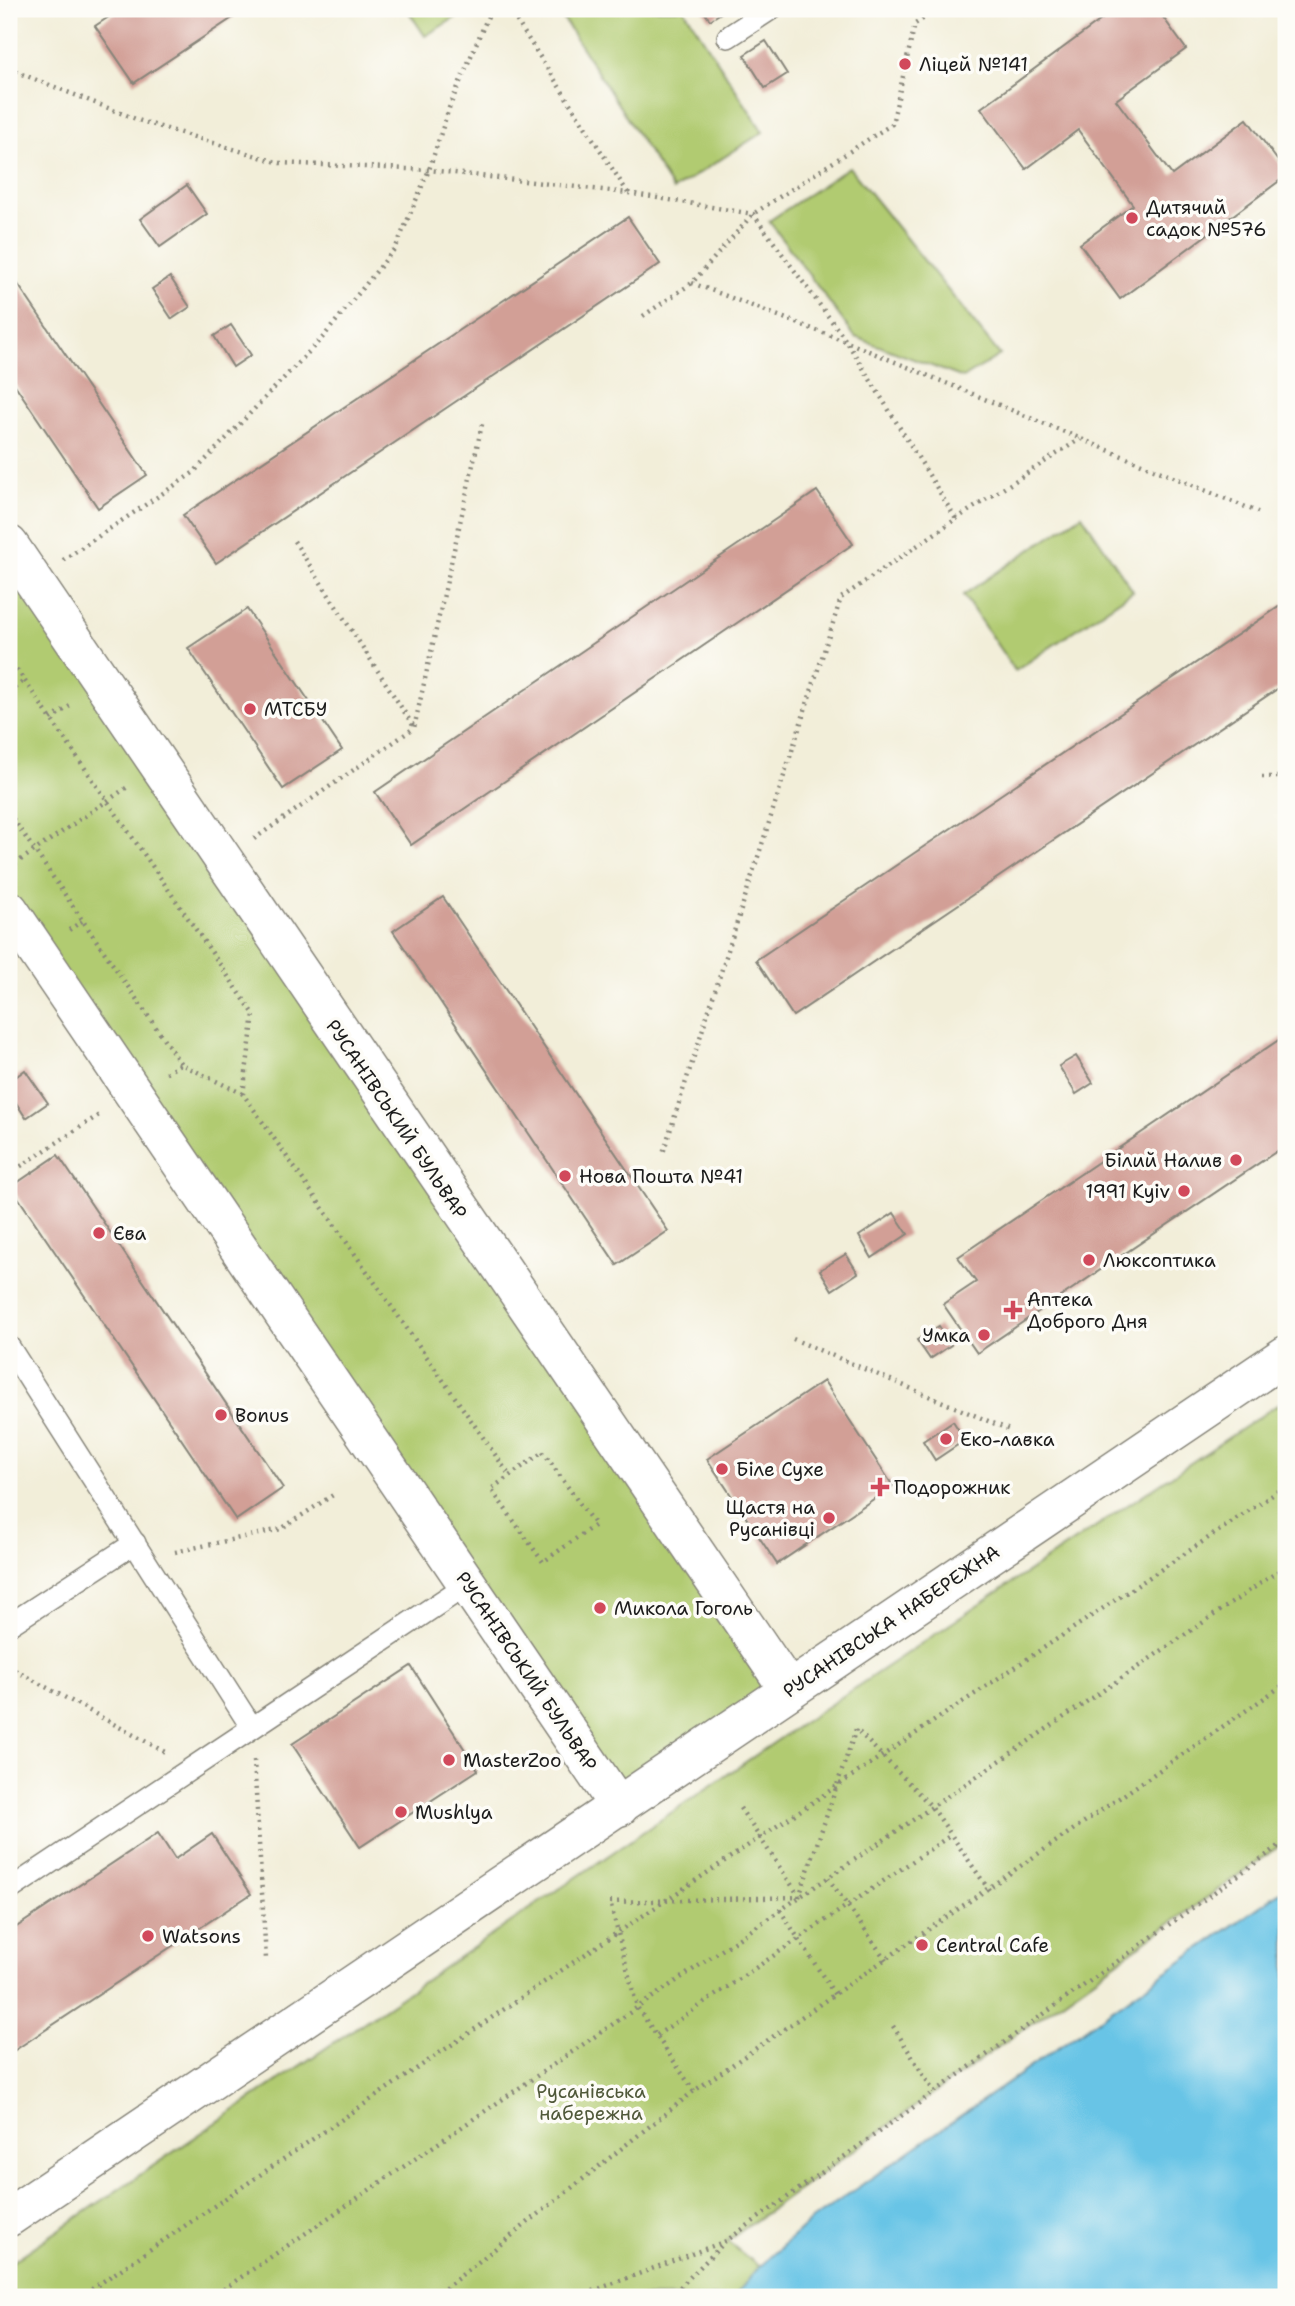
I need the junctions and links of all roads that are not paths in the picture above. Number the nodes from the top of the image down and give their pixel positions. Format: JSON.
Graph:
{"nodes":[{"id":1,"x":771,"y":9,"type":"edge"},
{"id":2,"x":728,"y":37,"type":"dead end"},
{"id":3,"x":9,"y":545,"type":"edge"},
{"id":4,"x":9,"y":911,"type":"edge"},
{"id":5,"x":9,"y":1347,"type":"edge"},
{"id":6,"x":1286,"y":1355,"type":"edge"},
{"id":7,"x":140,"y":1550,"type":"junction"},
{"id":8,"x":468,"y":1584,"type":"junction"},
{"id":9,"x":9,"y":1625,"type":"edge"},
{"id":10,"x":789,"y":1690,"type":"junction"},
{"id":11,"x":252,"y":1728,"type":"junction"},
{"id":12,"x":619,"y":1807,"type":"junction"},
{"id":13,"x":9,"y":1890,"type":"edge"},
{"id":14,"x":9,"y":2217,"type":"edge"}],
"edges":[{"from":1,"to":2,"type":"lane"},
{"from":3,"to":10,"type":"street","name":"РУСАНІВСЬКИЙ БУЛЬВАР"},
{"from":4,"to":8,"type":"street","name":"РУСАНІВСЬКИЙ БУЛЬВАР"},
{"from":5,"to":7,"type":"lane"},
{"from":6,"to":10,"type":"street","name":"РУСАНІВСЬКА НАБЕРЕЖНА"},
{"from":7,"to":9,"type":"lane"},
{"from":7,"to":11,"type":"lane"},
{"from":8,"to":11,"type":"lane"},
{"from":8,"to":12,"type":"street","name":"РУСАНІВСЬКИЙ БУЛЬВАР"},
{"from":10,"to":12,"type":"street","name":"РУСАНІВСЬКА НАБЕРЕЖНА"},
{"from":11,"to":13,"type":"lane"},
{"from":12,"to":14,"type":"street","name":"РУСАНІВСЬКА НАБЕРЕЖНА"}]}
